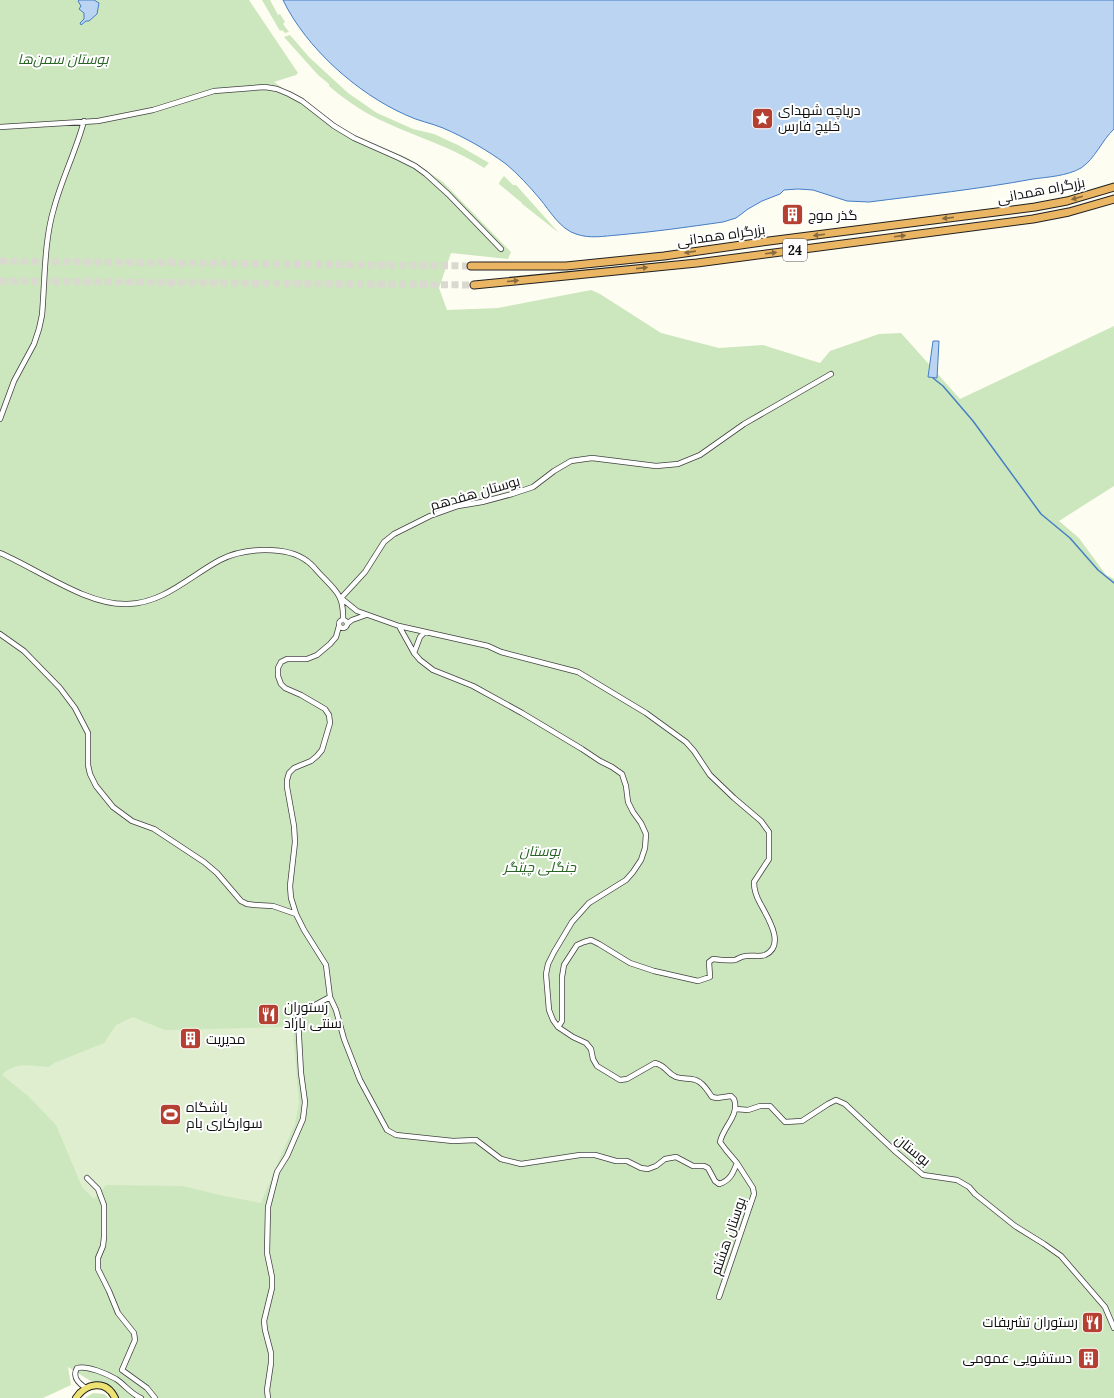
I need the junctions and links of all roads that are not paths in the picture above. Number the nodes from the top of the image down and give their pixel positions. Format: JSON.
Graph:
{"nodes":[{"id":1,"x":84,"y":121,"type":"junction"},
{"id":2,"x":0,"y":127,"type":"edge"},
{"id":3,"x":1114,"y":187,"type":"edge"},
{"id":4,"x":1114,"y":199,"type":"edge"},
{"id":5,"x":501,"y":249,"type":"dead end"},
{"id":6,"x":471,"y":266,"type":"tunnel mouth"},
{"id":7,"x":474,"y":285,"type":"tunnel mouth"},
{"id":8,"x":831,"y":374,"type":"dead end"},
{"id":9,"x":0,"y":419,"type":"edge"},
{"id":10,"x":0,"y":553,"type":"edge"},
{"id":11,"x":341,"y":598,"type":"junction"},
{"id":12,"x":366,"y":615,"type":"junction"},
{"id":13,"x":343,"y":620,"type":"junction"},
{"id":14,"x":347,"y":624,"type":"junction"},
{"id":15,"x":339,"y":626,"type":"junction"},
{"id":16,"x":399,"y":626,"type":"junction"},
{"id":17,"x":425,"y":632,"type":"junction"},
{"id":18,"x":0,"y":634,"type":"edge"},
{"id":19,"x":414,"y":653,"type":"junction"},
{"id":20,"x":296,"y":914,"type":"junction"},
{"id":21,"x":330,"y":997,"type":"junction"},
{"id":22,"x":558,"y":1027,"type":"junction"},
{"id":23,"x":736,"y":1110,"type":"junction"},
{"id":24,"x":737,"y":1162,"type":"junction"},
{"id":25,"x":87,"y":1178,"type":"dead end"},
{"id":26,"x":719,"y":1297,"type":"dead end"},
{"id":27,"x":1114,"y":1328,"type":"edge"},
{"id":28,"x":83,"y":1390,"type":"junction"},
{"id":29,"x":115,"y":1397,"type":"edge"},
{"id":30,"x":71,"y":1398,"type":"edge"},
{"id":31,"x":76,"y":1398,"type":"edge"},
{"id":32,"x":141,"y":1398,"type":"edge"},
{"id":33,"x":154,"y":1398,"type":"edge"},
{"id":34,"x":268,"y":1398,"type":"edge"}],
"edges":[{"from":1,"to":2,"type":"street"},
{"from":1,"to":5,"type":"street"},
{"from":1,"to":9,"type":"street"},
{"from":3,"to":6,"type":"highway","name":"بزرگراه همدانی","number":"24","one_way":true},
{"from":7,"to":4,"type":"highway","name":"بزرگراه همدانی","number":"24","one_way":true},
{"from":8,"to":11,"type":"street","name":"بوستان هفدهم"},
{"from":10,"to":11,"type":"street"},
{"from":11,"to":12,"type":"street"},
{"from":11,"to":13,"type":"street"},
{"from":12,"to":14,"type":"street"},
{"from":12,"to":16,"type":"street"},
{"from":13,"to":14,"type":"street"},
{"from":13,"to":15,"type":"street"},
{"from":14,"to":15,"type":"street"},
{"from":15,"to":20,"type":"street"},
{"from":16,"to":17,"type":"street"},
{"from":16,"to":19,"type":"street"},
{"from":17,"to":19,"type":"street"},
{"from":17,"to":22,"type":"street"},
{"from":18,"to":20,"type":"street"},
{"from":19,"to":22,"type":"street"},
{"from":20,"to":21,"type":"street"},
{"from":21,"to":24,"type":"street"},
{"from":21,"to":34,"type":"street"},
{"from":22,"to":23,"type":"street"},
{"from":23,"to":24,"type":"street","name":"بوستان هشتم"},
{"from":23,"to":27,"type":"street","name":"بوستان"},
{"from":24,"to":26,"type":"street","name":"بوستان هشتم"},
{"from":25,"to":33,"type":"street"},
{"from":28,"to":29,"type":"main road"},
{"from":28,"to":30,"type":"main road"},
{"from":28,"to":31,"type":"main road"},
{"from":28,"to":32,"type":"street"}]}
